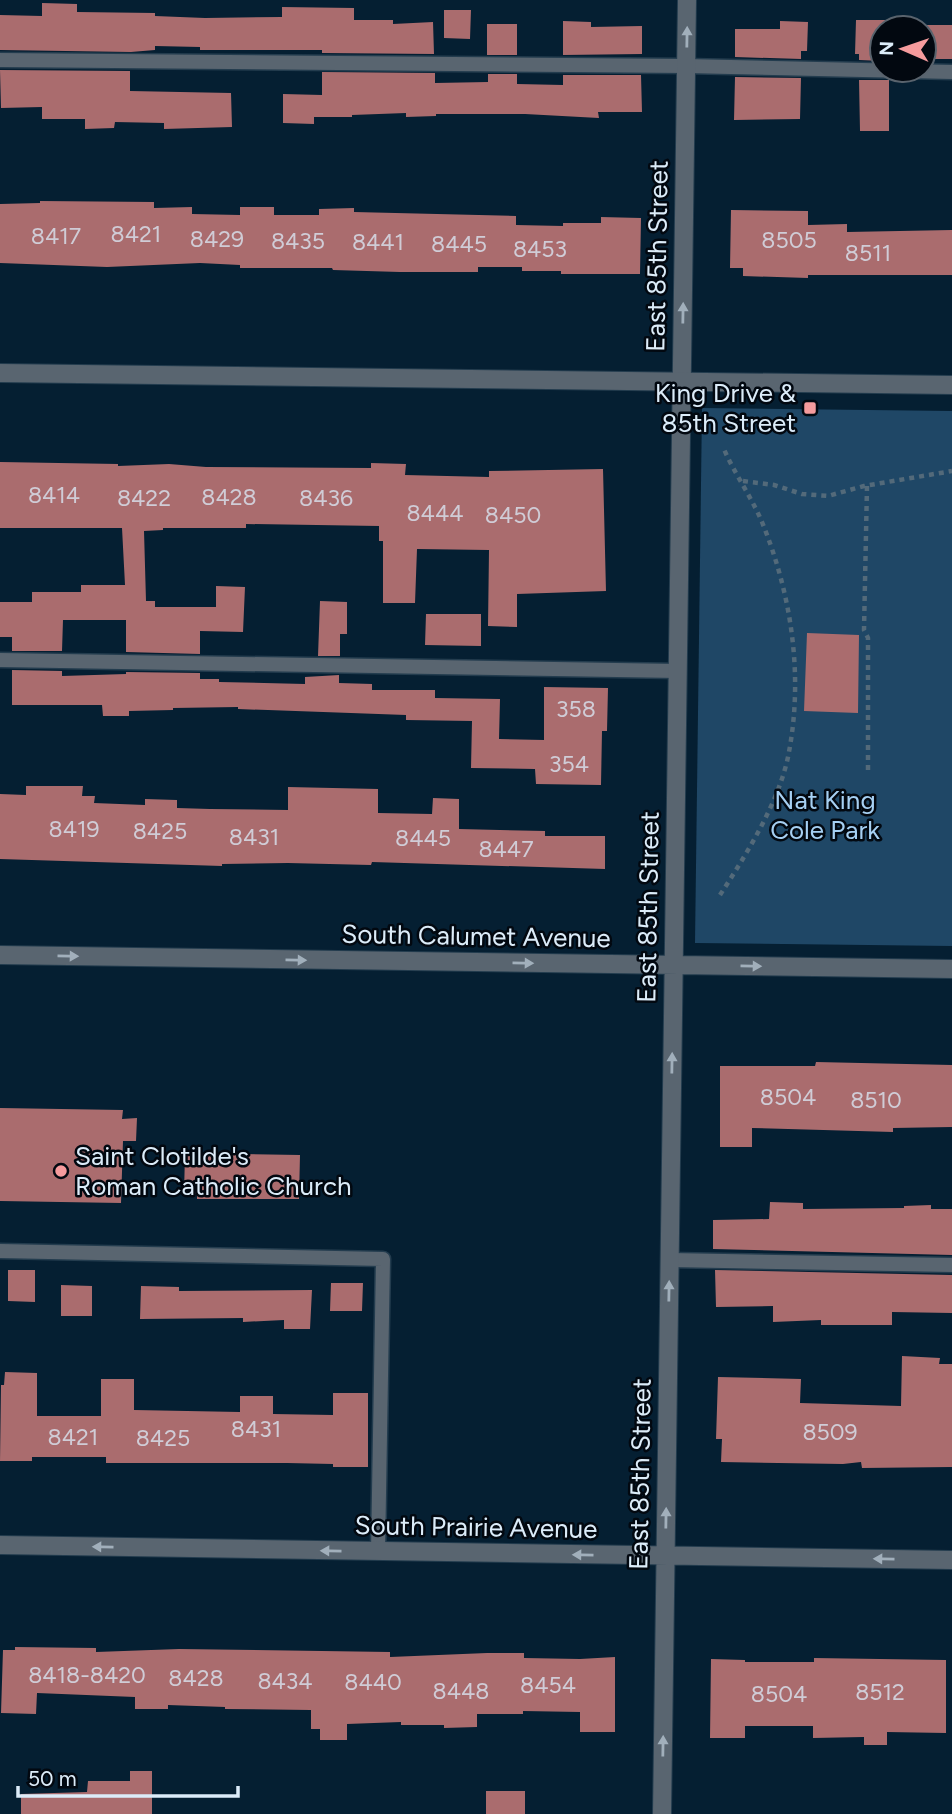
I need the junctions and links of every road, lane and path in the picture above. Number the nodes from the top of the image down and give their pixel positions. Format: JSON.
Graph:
{"nodes":[{"id":1,"x":687,"y":0,"type":"edge"},
{"id":2,"x":0,"y":60,"type":"edge"},
{"id":3,"x":687,"y":66,"type":"junction"},
{"id":4,"x":952,"y":72,"type":"edge"},
{"id":5,"x":0,"y":373,"type":"edge"},
{"id":6,"x":682,"y":381,"type":"junction"},
{"id":7,"x":952,"y":385,"type":"edge"},
{"id":8,"x":723,"y":447,"type":"dead end"},
{"id":9,"x":952,"y":471,"type":"edge"},
{"id":10,"x":742,"y":481,"type":"junction"},
{"id":11,"x":867,"y":486,"type":"junction"},
{"id":12,"x":0,"y":660,"type":"edge"},
{"id":13,"x":678,"y":671,"type":"junction"},
{"id":14,"x":868,"y":773,"type":"dead end"},
{"id":15,"x":720,"y":895,"type":"dead end"},
{"id":16,"x":0,"y":955,"type":"edge"},
{"id":17,"x":674,"y":965,"type":"junction"},
{"id":18,"x":952,"y":969,"type":"edge"},
{"id":19,"x":0,"y":1251,"type":"edge"},
{"id":20,"x":670,"y":1260,"type":"junction"},
{"id":21,"x":952,"y":1265,"type":"edge"},
{"id":22,"x":0,"y":1545,"type":"edge"},
{"id":23,"x":378,"y":1552,"type":"junction"},
{"id":24,"x":666,"y":1557,"type":"junction"},
{"id":25,"x":952,"y":1560,"type":"edge"},
{"id":26,"x":662,"y":1814,"type":"edge"}],
"edges":[{"from":3,"to":1,"type":"street","name":"East 85th Street","one_way":true},
{"from":2,"to":3,"type":"lane"},
{"from":3,"to":4,"type":"lane"},
{"from":6,"to":3,"type":"street","name":"East 85th Street","one_way":true},
{"from":5,"to":6,"type":"street"},
{"from":6,"to":7,"type":"street"},
{"from":6,"to":13,"type":"street","name":"East 85th Street"},
{"from":8,"to":10,"type":"path"},
{"from":9,"to":11,"type":"path"},
{"from":10,"to":11,"type":"path"},
{"from":10,"to":15,"type":"path"},
{"from":11,"to":14,"type":"path"},
{"from":12,"to":13,"type":"lane"},
{"from":13,"to":17,"type":"street","name":"East 85th Street"},
{"from":16,"to":17,"type":"street","name":"South Calumet Avenue","one_way":true},
{"from":17,"to":18,"type":"street","name":"South Calumet Avenue","one_way":true},
{"from":20,"to":17,"type":"street","name":"East 85th Street","one_way":true},
{"from":19,"to":23,"type":"lane"},
{"from":20,"to":21,"type":"lane"},
{"from":24,"to":20,"type":"street","name":"East 85th Street","one_way":true},
{"from":23,"to":22,"type":"street","name":"South Prairie Avenue","one_way":true},
{"from":24,"to":23,"type":"street","name":"South Prairie Avenue","one_way":true},
{"from":25,"to":24,"type":"street","name":"South Prairie Avenue","one_way":true},
{"from":26,"to":24,"type":"street","name":"East 85th Street","one_way":true}]}
